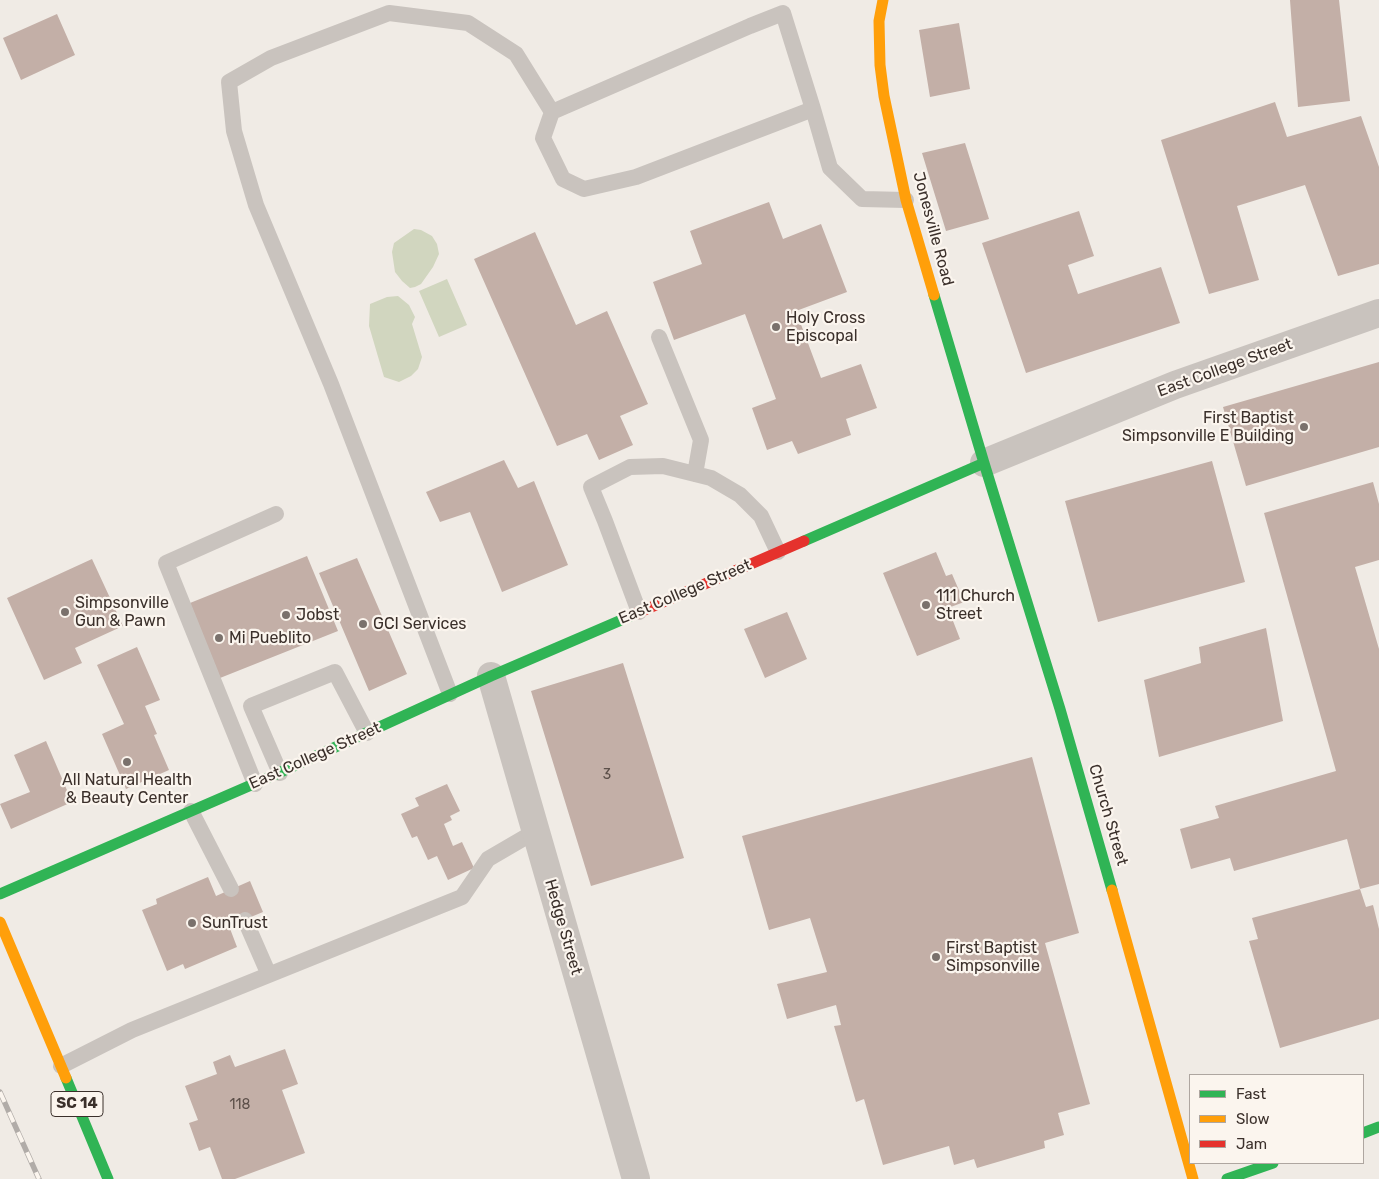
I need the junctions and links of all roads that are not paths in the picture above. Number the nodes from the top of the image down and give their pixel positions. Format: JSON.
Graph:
{"nodes":[{"id":1,"x":883,"y":0,"type":"edge"},
{"id":2,"x":813,"y":109,"type":"junction"},
{"id":3,"x":552,"y":112,"type":"junction"},
{"id":4,"x":906,"y":200,"type":"junction"},
{"id":5,"x":1379,"y":313,"type":"edge"},
{"id":6,"x":659,"y":337,"type":"dead end"},
{"id":7,"x":984,"y":463,"type":"junction"},
{"id":8,"x":695,"y":474,"type":"junction"},
{"id":9,"x":276,"y":514,"type":"dead end"},
{"id":10,"x":778,"y":552,"type":"junction"},
{"id":11,"x":639,"y":612,"type":"junction"},
{"id":12,"x":491,"y":676,"type":"junction"},
{"id":13,"x":450,"y":694,"type":"junction"},
{"id":14,"x":367,"y":732,"type":"junction"},
{"id":15,"x":280,"y":772,"type":"junction"},
{"id":16,"x":254,"y":784,"type":"junction"},
{"id":17,"x":191,"y":811,"type":"junction"},
{"id":18,"x":536,"y":831,"type":"junction"},
{"id":19,"x":231,"y":889,"type":"dead end"},
{"id":20,"x":0,"y":894,"type":"edge"},
{"id":21,"x":245,"y":920,"type":"dead end"},
{"id":22,"x":0,"y":922,"type":"edge"},
{"id":23,"x":268,"y":975,"type":"junction"},
{"id":24,"x":61,"y":1066,"type":"junction"},
{"id":25,"x":1379,"y":1127,"type":"edge"},
{"id":26,"x":1364,"y":1133,"type":"edge"},
{"id":27,"x":1270,"y":1164,"type":"edge"},
{"id":28,"x":108,"y":1179,"type":"edge"},
{"id":29,"x":636,"y":1179,"type":"edge"},
{"id":30,"x":1193,"y":1179,"type":"edge"},
{"id":31,"x":1227,"y":1179,"type":"edge"}],
"edges":[{"from":1,"to":4,"type":"street","name":"Jonesville Road"},
{"from":2,"to":3,"type":"lane"},
{"from":2,"to":3,"type":"lane"},
{"from":2,"to":4,"type":"lane"},
{"from":3,"to":13,"type":"lane"},
{"from":4,"to":7,"type":"street","name":"Jonesville Road"},
{"from":5,"to":7,"type":"street","name":"East College Street"},
{"from":6,"to":8,"type":"lane"},
{"from":7,"to":10,"type":"street","name":"East College Street"},
{"from":7,"to":30,"type":"street","name":"Church Street"},
{"from":8,"to":10,"type":"lane"},
{"from":8,"to":11,"type":"lane"},
{"from":9,"to":16,"type":"lane"},
{"from":10,"to":11,"type":"street","name":"East College Street"},
{"from":11,"to":12,"type":"street","name":"East College Street"},
{"from":12,"to":13,"type":"street","name":"East College Street"},
{"from":12,"to":18,"type":"street","name":"Hedge Street"},
{"from":13,"to":14,"type":"street","name":"East College Street"},
{"from":14,"to":15,"type":"street","name":"East College Street"},
{"from":14,"to":15,"type":"lane"},
{"from":15,"to":16,"type":"street","name":"East College Street"},
{"from":16,"to":17,"type":"street","name":"East College Street"},
{"from":17,"to":19,"type":"lane"},
{"from":17,"to":20,"type":"street","name":"East College Street"},
{"from":18,"to":23,"type":"lane"},
{"from":18,"to":29,"type":"street","name":"Hedge Street"},
{"from":21,"to":23,"type":"lane"},
{"from":22,"to":24,"type":"street","number":"SC 14"},
{"from":23,"to":24,"type":"lane"},
{"from":24,"to":28,"type":"street","number":"SC 14"},
{"from":25,"to":26,"type":"street"},
{"from":27,"to":31,"type":"street"}]}
